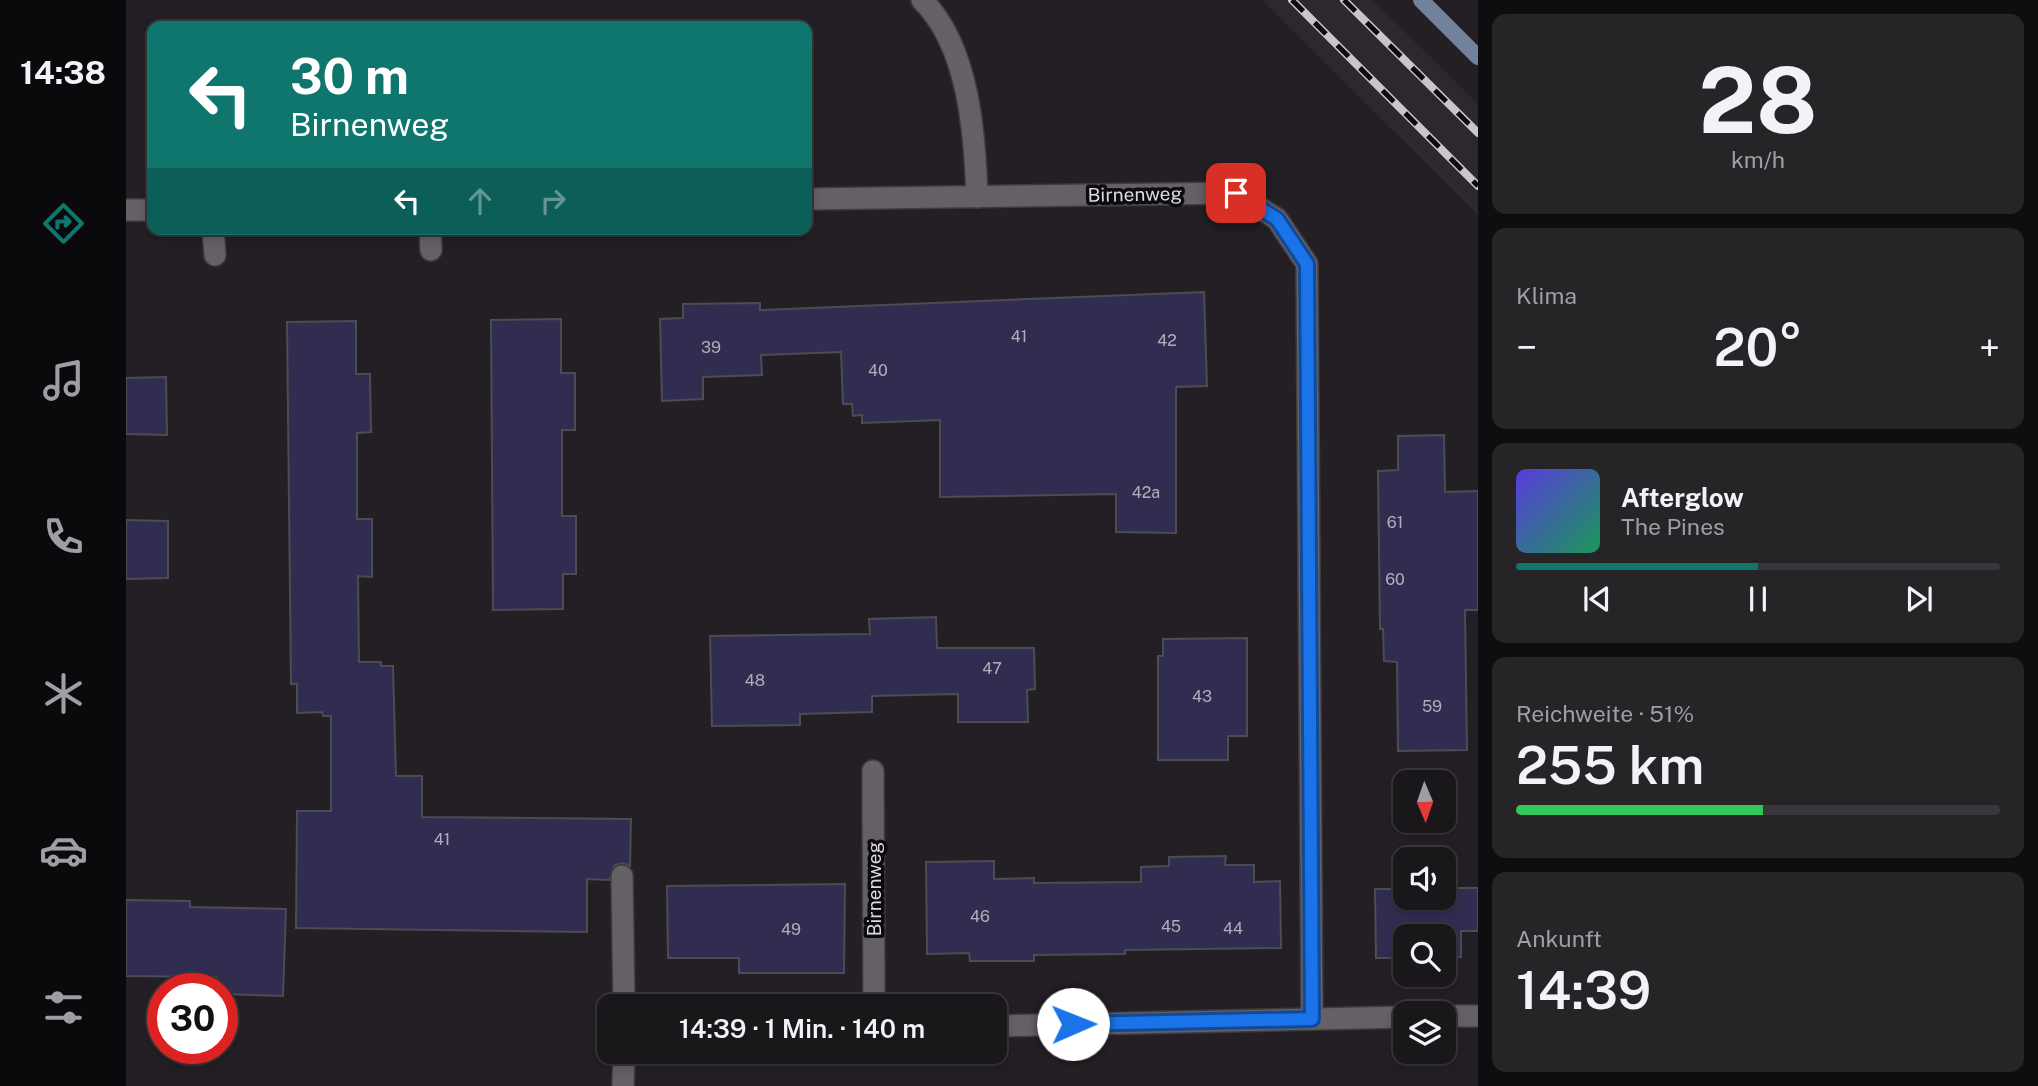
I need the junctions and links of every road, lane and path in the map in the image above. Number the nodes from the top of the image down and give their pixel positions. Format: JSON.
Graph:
{"nodes":[{"id":1,"x":922,"y":0,"type":"edge"},
{"id":2,"x":977,"y":197,"type":"junction"},
{"id":3,"x":812,"y":199,"type":"edge"},
{"id":4,"x":126,"y":210,"type":"edge"},
{"id":5,"x":147,"y":210,"type":"edge"},
{"id":6,"x":213,"y":235,"type":"edge"},
{"id":7,"x":215,"y":255,"type":"dead end"},
{"id":8,"x":873,"y":771,"type":"dead end"},
{"id":9,"x":622,"y":876,"type":"dead end"},
{"id":10,"x":624,"y":994,"type":"edge"},
{"id":11,"x":874,"y":994,"type":"edge"},
{"id":12,"x":1456,"y":1016,"type":"edge"},
{"id":13,"x":1478,"y":1016,"type":"edge"},
{"id":14,"x":1393,"y":1017,"type":"edge"},
{"id":15,"x":1312,"y":1019,"type":"junction"},
{"id":16,"x":1007,"y":1026,"type":"edge"},
{"id":17,"x":624,"y":1064,"type":"edge"},
{"id":18,"x":624,"y":1086,"type":"edge"}],
"edges":[{"from":1,"to":2,"type":"street"},
{"from":2,"to":3,"type":"street","name":"Birnenweg"},
{"from":2,"to":15,"type":"street","name":"Birnenweg"},
{"from":4,"to":5,"type":"street"},
{"from":6,"to":7,"type":"street"},
{"from":8,"to":11,"type":"street","name":"Birnenweg"},
{"from":9,"to":10,"type":"street"},
{"from":12,"to":13,"type":"street"},
{"from":14,"to":15,"type":"street"},
{"from":15,"to":16,"type":"street"},
{"from":17,"to":18,"type":"street"}]}
